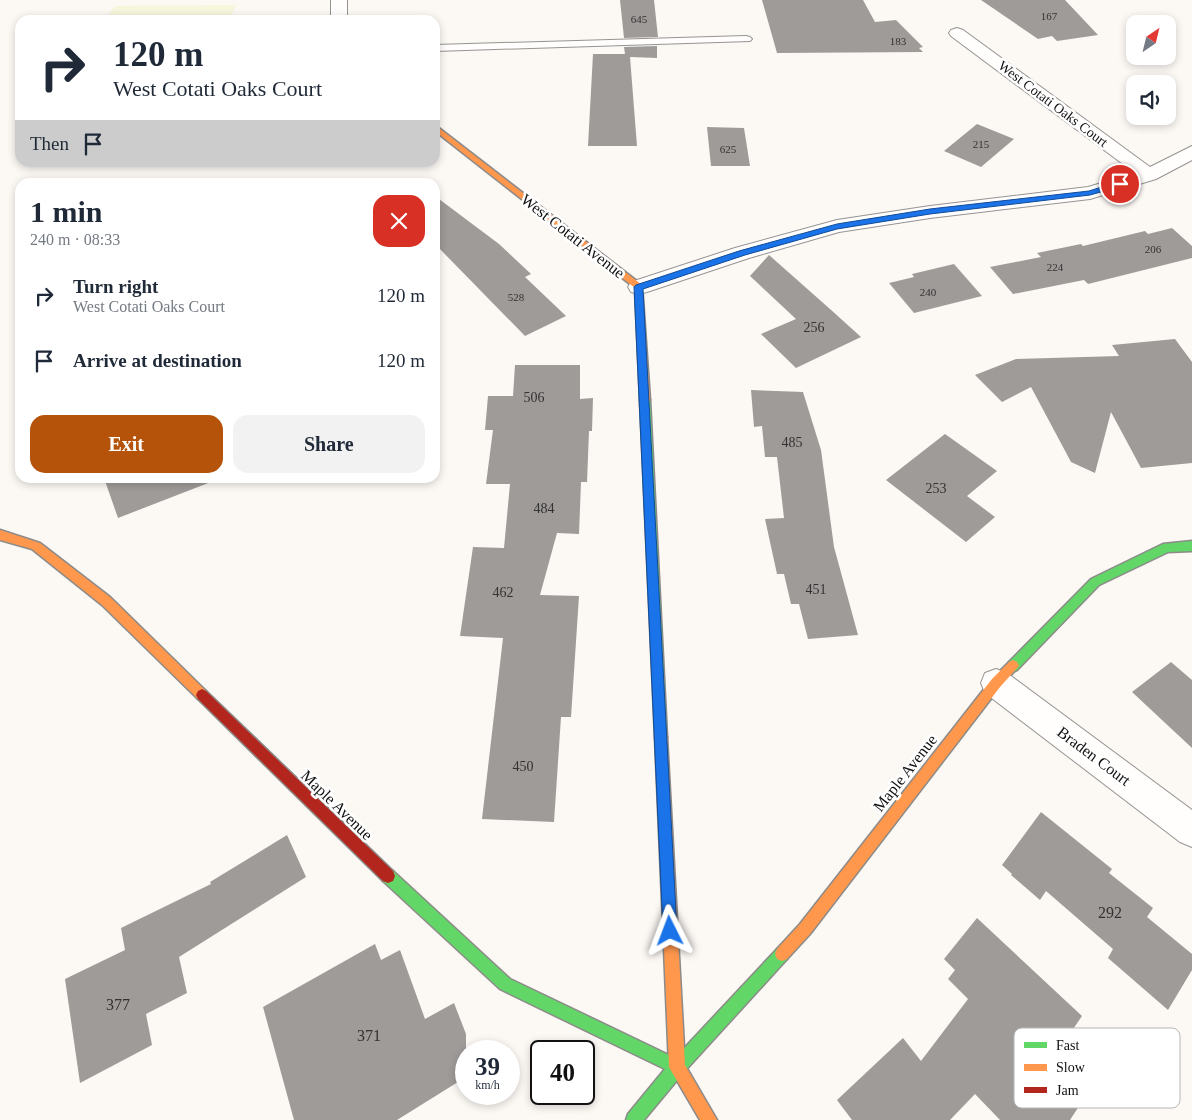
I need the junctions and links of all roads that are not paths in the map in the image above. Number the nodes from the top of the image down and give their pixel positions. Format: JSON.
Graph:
{"nodes":[{"id":1,"x":339,"y":0,"type":"edge"},
{"id":2,"x":339,"y":15,"type":"edge"},
{"id":3,"x":957,"y":33,"type":"dead end"},
{"id":4,"x":746,"y":39,"type":"dead end"},
{"id":5,"x":440,"y":48,"type":"edge"},
{"id":6,"x":440,"y":131,"type":"edge"},
{"id":7,"x":1192,"y":152,"type":"edge"},
{"id":8,"x":1149,"y":175,"type":"junction"},
{"id":9,"x":639,"y":287,"type":"junction"},
{"id":10,"x":0,"y":535,"type":"edge"},
{"id":11,"x":1192,"y":546,"type":"edge"},
{"id":12,"x":996,"y":682,"type":"junction"},
{"id":13,"x":1192,"y":830,"type":"edge"},
{"id":14,"x":677,"y":1067,"type":"junction"},
{"id":15,"x":634,"y":1120,"type":"edge"},
{"id":16,"x":708,"y":1120,"type":"edge"}],
"edges":[{"from":1,"to":2,"type":"street"},
{"from":3,"to":8,"type":"street","name":"West Cotati Oaks Court"},
{"from":4,"to":5,"type":"lane"},
{"from":6,"to":9,"type":"street","name":"West Cotati Avenue"},
{"from":7,"to":8,"type":"street"},
{"from":8,"to":9,"type":"street"},
{"from":9,"to":14,"type":"street","name":"West Cotati Avenue"},
{"from":10,"to":14,"type":"street","name":"Maple Avenue"},
{"from":11,"to":12,"type":"street","name":"Maple Avenue"},
{"from":12,"to":13,"type":"street","name":"Braden Court"},
{"from":12,"to":14,"type":"street","name":"Maple Avenue"},
{"from":14,"to":15,"type":"street","name":"Maple Avenue"},
{"from":14,"to":16,"type":"street","name":"West Cotati Avenue"}]}
